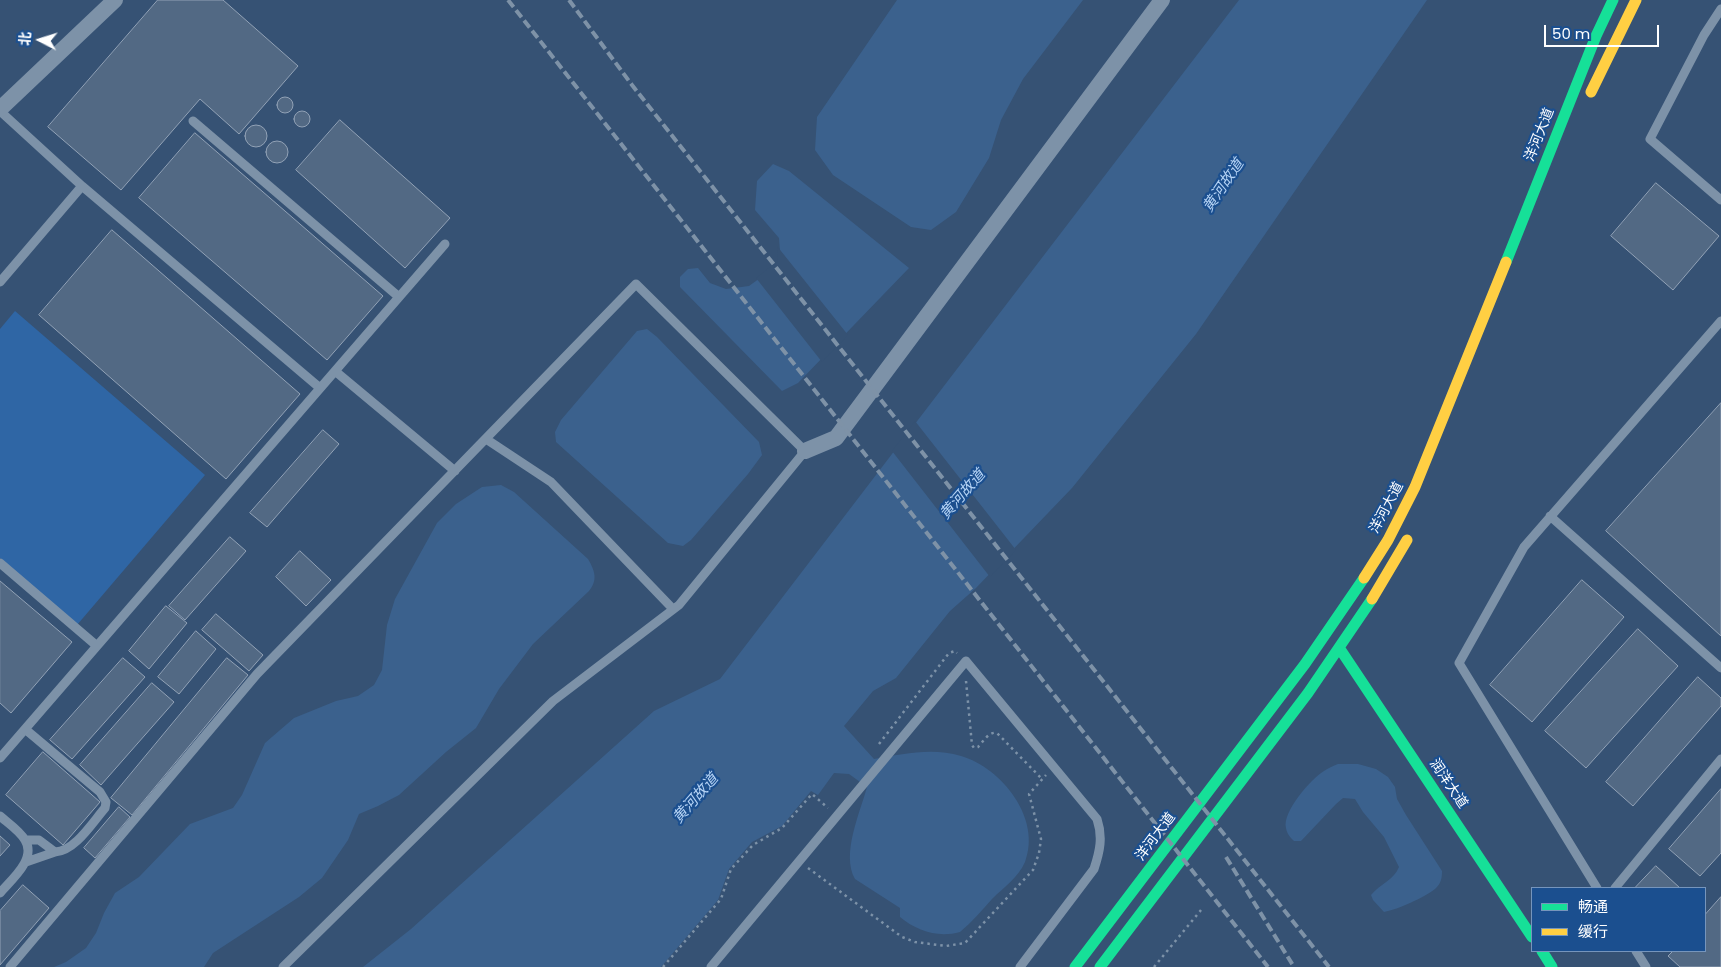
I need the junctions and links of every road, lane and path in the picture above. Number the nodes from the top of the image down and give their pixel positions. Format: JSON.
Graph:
{"nodes":[{"id":1,"x":115,"y":0,"type":"edge"},
{"id":2,"x":1162,"y":0,"type":"edge"},
{"id":3,"x":1613,"y":0,"type":"edge"},
{"id":4,"x":1636,"y":0,"type":"edge"},
{"id":5,"x":1721,"y":9,"type":"edge"},
{"id":6,"x":1589,"y":99,"type":"dead end"},
{"id":7,"x":0,"y":110,"type":"edge"},
{"id":8,"x":193,"y":121,"type":"dead end"},
{"id":9,"x":82,"y":186,"type":"junction"},
{"id":10,"x":1721,"y":200,"type":"edge"},
{"id":11,"x":445,"y":244,"type":"dead end"},
{"id":12,"x":0,"y":282,"type":"edge"},
{"id":13,"x":399,"y":297,"type":"junction"},
{"id":14,"x":1721,"y":321,"type":"edge"},
{"id":15,"x":335,"y":371,"type":"junction"},
{"id":16,"x":320,"y":388,"type":"junction"},
{"id":17,"x":486,"y":439,"type":"junction"},
{"id":18,"x":805,"y":450,"type":"junction"},
{"id":19,"x":455,"y":471,"type":"junction"},
{"id":20,"x":1550,"y":516,"type":"junction"},
{"id":21,"x":1412,"y":532,"type":"dead end"},
{"id":22,"x":0,"y":563,"type":"edge"},
{"id":23,"x":673,"y":610,"type":"junction"},
{"id":24,"x":97,"y":646,"type":"junction"},
{"id":25,"x":1340,"y":648,"type":"junction"},
{"id":26,"x":964,"y":664,"type":"junction"},
{"id":27,"x":1721,"y":668,"type":"edge"},
{"id":28,"x":25,"y":729,"type":"junction"},
{"id":29,"x":879,"y":744,"type":"dead end"},
{"id":30,"x":0,"y":758,"type":"edge"},
{"id":31,"x":1721,"y":759,"type":"edge"},
{"id":32,"x":1053,"y":767,"type":"junction"},
{"id":33,"x":1042,"y":779,"type":"junction"},
{"id":34,"x":812,"y":794,"type":"dead end"},
{"id":35,"x":0,"y":816,"type":"edge"},
{"id":36,"x":25,"y":840,"type":"junction"},
{"id":37,"x":55,"y":852,"type":"junction"},
{"id":38,"x":800,"y":861,"type":"junction"},
{"id":39,"x":26,"y":862,"type":"junction"},
{"id":40,"x":1597,"y":887,"type":"edge"},
{"id":41,"x":1616,"y":887,"type":"edge"},
{"id":42,"x":0,"y":893,"type":"edge"},
{"id":43,"x":1201,"y":910,"type":"dead end"},
{"id":44,"x":1531,"y":935,"type":"edge"},
{"id":45,"x":1543,"y":952,"type":"edge"},
{"id":46,"x":1637,"y":952,"type":"edge"},
{"id":47,"x":10,"y":967,"type":"edge"},
{"id":48,"x":284,"y":967,"type":"edge"},
{"id":49,"x":663,"y":967,"type":"edge"},
{"id":50,"x":711,"y":967,"type":"edge"},
{"id":51,"x":1020,"y":967,"type":"edge"},
{"id":52,"x":1075,"y":967,"type":"edge"},
{"id":53,"x":1100,"y":967,"type":"edge"},
{"id":54,"x":1154,"y":967,"type":"edge"},
{"id":55,"x":1552,"y":967,"type":"edge"},
{"id":56,"x":1646,"y":967,"type":"edge"}],
"edges":[{"from":1,"to":7,"type":"street"},
{"from":2,"to":18,"type":"street"},
{"from":3,"to":52,"type":"main road","name":"洋河大道"},
{"from":4,"to":6,"type":"main road"},
{"from":5,"to":10,"type":"lane"},
{"from":7,"to":9,"type":"lane"},
{"from":8,"to":13,"type":"lane"},
{"from":9,"to":12,"type":"lane"},
{"from":9,"to":16,"type":"lane"},
{"from":11,"to":13,"type":"lane"},
{"from":13,"to":15,"type":"lane"},
{"from":14,"to":20,"type":"lane"},
{"from":15,"to":16,"type":"lane"},
{"from":15,"to":19,"type":"lane"},
{"from":16,"to":24,"type":"lane"},
{"from":17,"to":18,"type":"lane"},
{"from":17,"to":19,"type":"lane"},
{"from":17,"to":23,"type":"lane"},
{"from":18,"to":23,"type":"lane"},
{"from":19,"to":47,"type":"lane"},
{"from":20,"to":27,"type":"lane"},
{"from":20,"to":40,"type":"lane"},
{"from":21,"to":25,"type":"main road"},
{"from":22,"to":24,"type":"lane"},
{"from":23,"to":48,"type":"lane"},
{"from":24,"to":28,"type":"lane"},
{"from":25,"to":44,"type":"main road","name":"润洋大道"},
{"from":25,"to":53,"type":"main road"},
{"from":26,"to":29,"type":"path"},
{"from":26,"to":32,"type":"lane"},
{"from":26,"to":33,"type":"path"},
{"from":26,"to":38,"type":"lane"},
{"from":28,"to":30,"type":"lane"},
{"from":28,"to":37,"type":"lane"},
{"from":31,"to":41,"type":"lane"},
{"from":32,"to":33,"type":"path"},
{"from":32,"to":51,"type":"lane"},
{"from":33,"to":38,"type":"path"},
{"from":34,"to":49,"type":"path"},
{"from":35,"to":36,"type":"lane"},
{"from":36,"to":37,"type":"lane"},
{"from":36,"to":39,"type":"lane"},
{"from":37,"to":39,"type":"lane"},
{"from":38,"to":50,"type":"lane"},
{"from":39,"to":42,"type":"lane"},
{"from":43,"to":54,"type":"path"},
{"from":45,"to":55,"type":"main road"},
{"from":46,"to":56,"type":"lane"}]}
